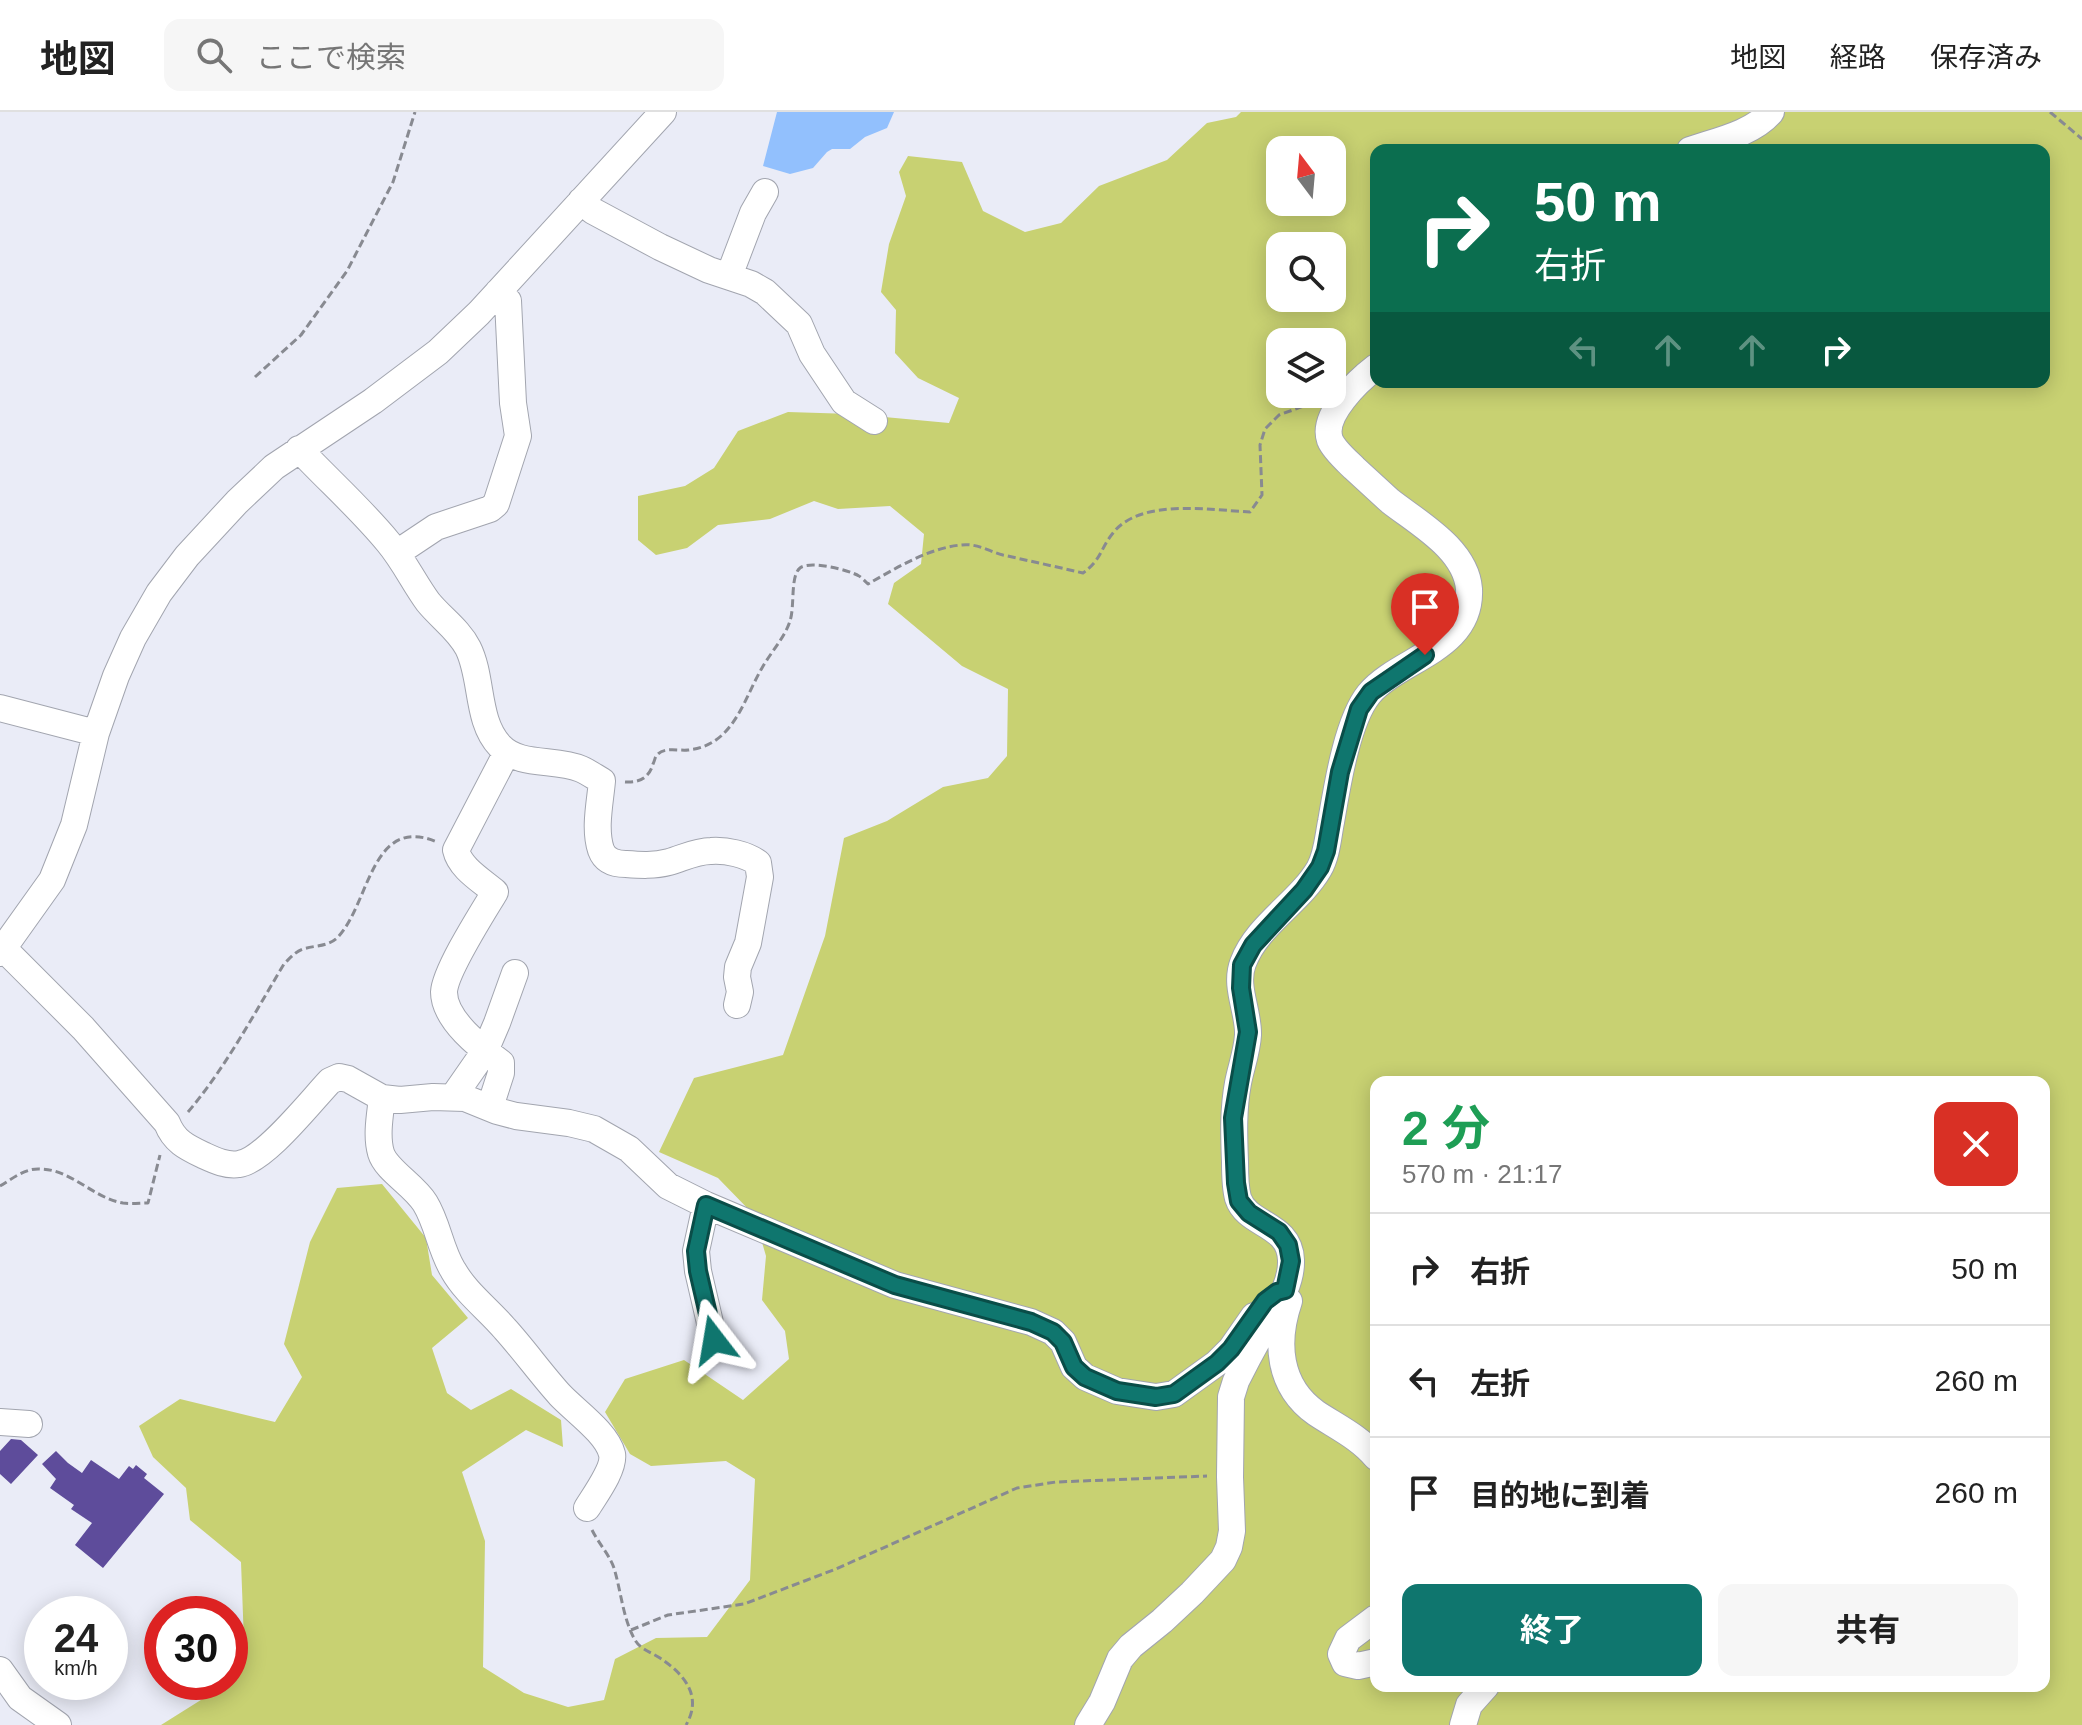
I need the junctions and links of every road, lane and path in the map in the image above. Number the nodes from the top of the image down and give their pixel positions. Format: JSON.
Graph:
{"nodes":[{"id":1,"x":415,"y":112,"type":"edge"},
{"id":2,"x":663,"y":112,"type":"edge"},
{"id":3,"x":1771,"y":112,"type":"edge"},
{"id":4,"x":2050,"y":112,"type":"edge"},
{"id":5,"x":2082,"y":139,"type":"edge"},
{"id":6,"x":1707,"y":144,"type":"edge"},
{"id":7,"x":765,"y":192,"type":"dead end"},
{"id":8,"x":581,"y":201,"type":"junction"},
{"id":9,"x":729,"y":276,"type":"junction"},
{"id":10,"x":498,"y":292,"type":"junction"},
{"id":11,"x":1370,"y":372,"type":"edge"},
{"id":12,"x":255,"y":377,"type":"dead end"},
{"id":13,"x":1348,"y":391,"type":"junction"},
{"id":14,"x":874,"y":421,"type":"dead end"},
{"id":15,"x":299,"y":449,"type":"junction"},
{"id":16,"x":397,"y":553,"type":"junction"},
{"id":17,"x":0,"y":708,"type":"edge"},
{"id":18,"x":96,"y":733,"type":"junction"},
{"id":19,"x":507,"y":752,"type":"junction"},
{"id":20,"x":602,"y":781,"type":"junction"},
{"id":21,"x":456,"y":850,"type":"junction"},
{"id":22,"x":2,"y":951,"type":"edge"},
{"id":23,"x":515,"y":973,"type":"dead end"},
{"id":24,"x":737,"y":1005,"type":"dead end"},
{"id":25,"x":485,"y":1051,"type":"junction"},
{"id":26,"x":453,"y":1097,"type":"junction"},
{"id":27,"x":382,"y":1098,"type":"junction"},
{"id":28,"x":490,"y":1107,"type":"junction"},
{"id":29,"x":170,"y":1131,"type":"junction"},
{"id":30,"x":0,"y":1186,"type":"edge"},
{"id":31,"x":706,"y":1205,"type":"junction"},
{"id":32,"x":1286,"y":1288,"type":"junction"},
{"id":33,"x":714,"y":1340,"type":"dead end"},
{"id":34,"x":0,"y":1422,"type":"edge"},
{"id":35,"x":29,"y":1424,"type":"dead end"},
{"id":36,"x":1370,"y":1451,"type":"edge"},
{"id":37,"x":1230,"y":1477,"type":"junction"},
{"id":38,"x":587,"y":1508,"type":"joint"},
{"id":39,"x":1370,"y":1622,"type":"edge"},
{"id":40,"x":631,"y":1630,"type":"junction"},
{"id":41,"x":1370,"y":1663,"type":"edge"},
{"id":42,"x":0,"y":1670,"type":"edge"},
{"id":43,"x":1481,"y":1692,"type":"edge"},
{"id":44,"x":58,"y":1725,"type":"edge"},
{"id":45,"x":686,"y":1725,"type":"edge"},
{"id":46,"x":1088,"y":1725,"type":"edge"},
{"id":47,"x":1463,"y":1725,"type":"edge"}],
"edges":[{"from":1,"to":12,"type":"path"},
{"from":2,"to":8,"type":"street"},
{"from":3,"to":6,"type":"street"},
{"from":4,"to":5,"type":"path"},
{"from":7,"to":9,"type":"street"},
{"from":8,"to":9,"type":"street"},
{"from":8,"to":10,"type":"street"},
{"from":9,"to":14,"type":"street"},
{"from":10,"to":15,"type":"street"},
{"from":10,"to":16,"type":"street"},
{"from":11,"to":13,"type":"street"},
{"from":13,"to":20,"type":"path"},
{"from":13,"to":32,"type":"street"},
{"from":15,"to":16,"type":"street"},
{"from":15,"to":18,"type":"street"},
{"from":16,"to":19,"type":"street"},
{"from":17,"to":18,"type":"street"},
{"from":18,"to":22,"type":"street"},
{"from":19,"to":20,"type":"street"},
{"from":19,"to":21,"type":"street"},
{"from":20,"to":24,"type":"street"},
{"from":21,"to":25,"type":"street"},
{"from":21,"to":29,"type":"path"},
{"from":22,"to":29,"type":"street"},
{"from":23,"to":25,"type":"street"},
{"from":25,"to":26,"type":"street"},
{"from":25,"to":28,"type":"street"},
{"from":26,"to":27,"type":"street"},
{"from":26,"to":28,"type":"street"},
{"from":27,"to":29,"type":"street"},
{"from":27,"to":38,"type":"street"},
{"from":28,"to":31,"type":"street"},
{"from":29,"to":30,"type":"path"},
{"from":31,"to":32,"type":"street"},
{"from":31,"to":33,"type":"street"},
{"from":32,"to":36,"type":"street"},
{"from":32,"to":37,"type":"street"},
{"from":34,"to":35,"type":"street"},
{"from":37,"to":40,"type":"path"},
{"from":37,"to":46,"type":"street"},
{"from":38,"to":40,"type":"path"},
{"from":39,"to":41,"type":"street"},
{"from":40,"to":45,"type":"path"},
{"from":42,"to":44,"type":"street"},
{"from":43,"to":47,"type":"street"}]}
